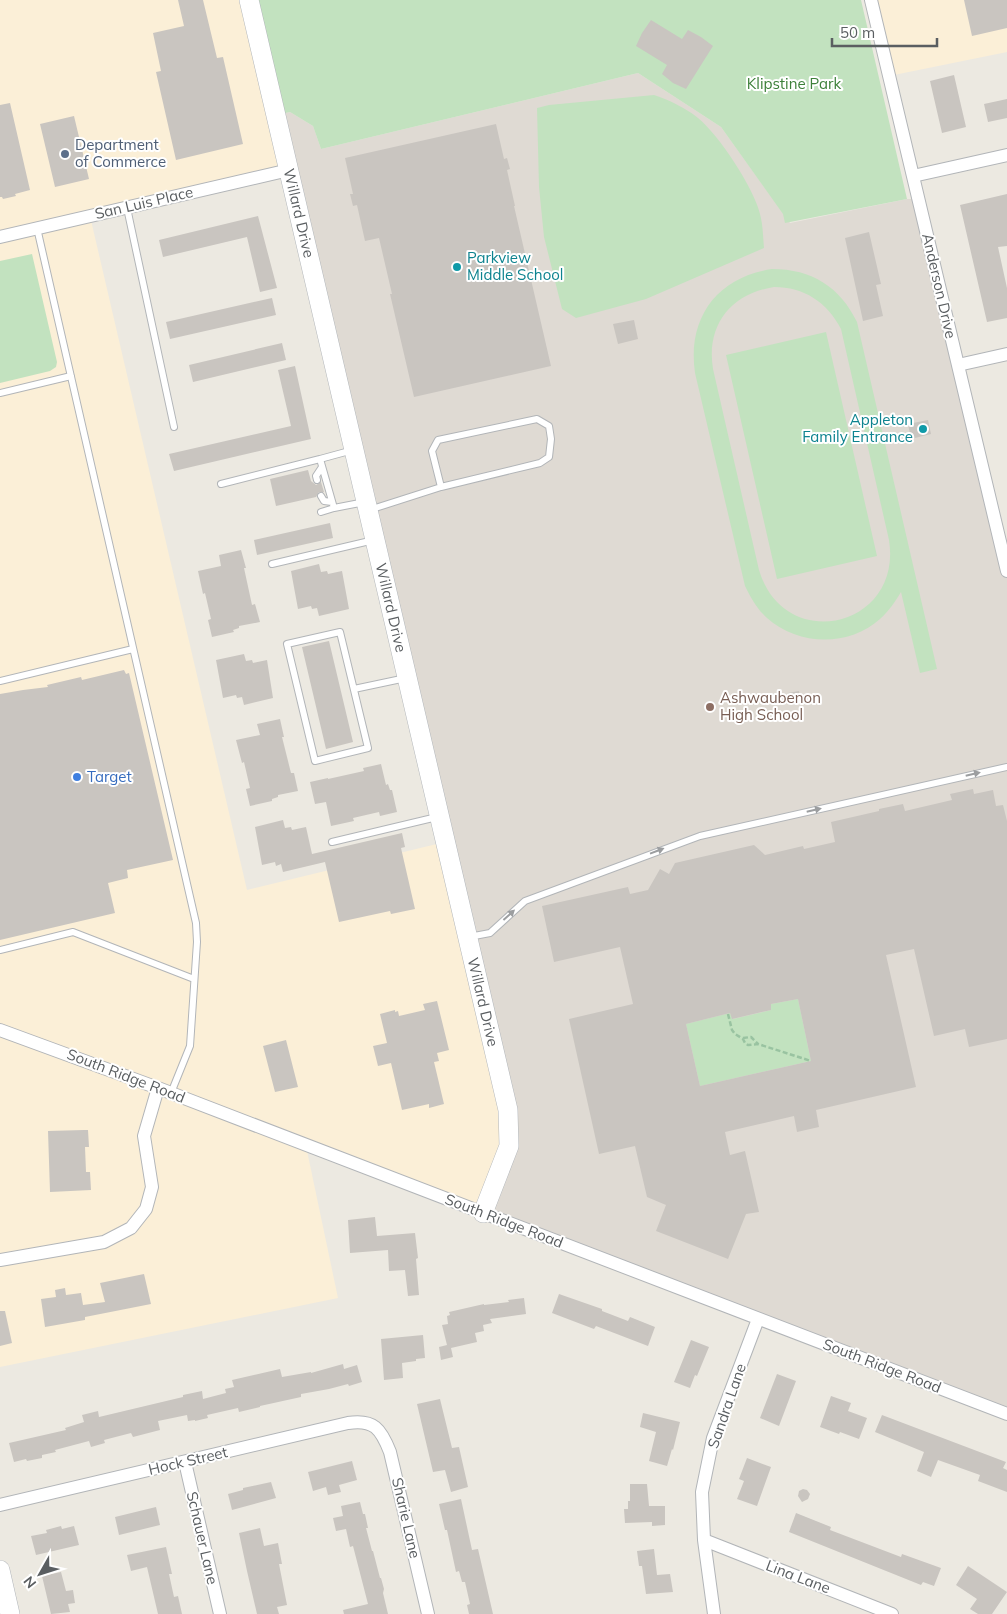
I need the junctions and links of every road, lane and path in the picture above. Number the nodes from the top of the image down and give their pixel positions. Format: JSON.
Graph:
{"nodes":[{"id":1,"x":249,"y":0,"type":"edge"},
{"id":2,"x":872,"y":0,"type":"edge"},
{"id":3,"x":1007,"y":155,"type":"edge"},
{"id":4,"x":289,"y":170,"type":"junction"},
{"id":5,"x":913,"y":176,"type":"junction"},
{"id":6,"x":127,"y":208,"type":"junction"},
{"id":7,"x":37,"y":228,"type":"junction"},
{"id":8,"x":0,"y":237,"type":"edge"},
{"id":9,"x":1007,"y":354,"type":"edge"},
{"id":10,"x":958,"y":365,"type":"junction"},
{"id":11,"x":71,"y":376,"type":"junction"},
{"id":12,"x":0,"y":393,"type":"edge"},
{"id":13,"x":174,"y":428,"type":"dead end"},
{"id":14,"x":354,"y":450,"type":"junction"},
{"id":15,"x":320,"y":459,"type":"junction"},
{"id":16,"x":322,"y":467,"type":"junction"},
{"id":17,"x":317,"y":480,"type":"dead end"},
{"id":18,"x":221,"y":484,"type":"dead end"},
{"id":19,"x":441,"y":487,"type":"junction"},
{"id":20,"x":321,"y":496,"type":"dead end"},
{"id":21,"x":333,"y":505,"type":"junction"},
{"id":22,"x":367,"y":506,"type":"junction"},
{"id":23,"x":321,"y":512,"type":"dead end"},
{"id":24,"x":375,"y":540,"type":"junction"},
{"id":25,"x":1005,"y":558,"type":"edge"},
{"id":26,"x":272,"y":564,"type":"dead end"},
{"id":27,"x":1007,"y":571,"type":"edge"},
{"id":28,"x":133,"y":649,"type":"junction"},
{"id":29,"x":407,"y":677,"type":"junction"},
{"id":30,"x":0,"y":682,"type":"edge"},
{"id":31,"x":354,"y":689,"type":"junction"},
{"id":32,"x":1007,"y":766,"type":"edge"},
{"id":33,"x":440,"y":816,"type":"junction"},
{"id":34,"x":332,"y":842,"type":"dead end"},
{"id":35,"x":468,"y":938,"type":"junction"},
{"id":36,"x":0,"y":950,"type":"edge"},
{"id":37,"x":194,"y":979,"type":"junction"},
{"id":38,"x":728,"y":1014,"type":"dead end"},
{"id":39,"x":0,"y":1030,"type":"edge"},
{"id":40,"x":743,"y":1038,"type":"junction"},
{"id":41,"x":758,"y":1044,"type":"junction"},
{"id":42,"x":812,"y":1061,"type":"dead end"},
{"id":43,"x":158,"y":1088,"type":"junction"},
{"id":44,"x":172,"y":1093,"type":"junction"},
{"id":45,"x":483,"y":1213,"type":"junction"},
{"id":46,"x":0,"y":1260,"type":"edge"},
{"id":47,"x":758,"y":1319,"type":"junction"},
{"id":48,"x":1007,"y":1414,"type":"edge"},
{"id":49,"x":375,"y":1427,"type":"joint"},
{"id":50,"x":185,"y":1462,"type":"junction"},
{"id":51,"x":0,"y":1505,"type":"edge"},
{"id":52,"x":704,"y":1540,"type":"junction"},
{"id":53,"x":0,"y":1570,"type":"edge"},
{"id":54,"x":10,"y":1614,"type":"edge"},
{"id":55,"x":220,"y":1614,"type":"edge"},
{"id":56,"x":428,"y":1614,"type":"edge"},
{"id":57,"x":714,"y":1614,"type":"edge"},
{"id":58,"x":892,"y":1614,"type":"edge"}],
"edges":[{"from":1,"to":4,"type":"street","name":"Willard Drive"},
{"from":2,"to":5,"type":"street","name":"Anderson Drive"},
{"from":3,"to":5,"type":"street"},
{"from":4,"to":6,"type":"street","name":"San Luis Place"},
{"from":4,"to":14,"type":"street","name":"Willard Drive"},
{"from":5,"to":10,"type":"street","name":"Anderson Drive"},
{"from":6,"to":7,"type":"street","name":"San Luis Place"},
{"from":6,"to":13,"type":"lane"},
{"from":7,"to":8,"type":"street","name":"San Luis Place"},
{"from":7,"to":11,"type":"lane"},
{"from":9,"to":10,"type":"street"},
{"from":10,"to":25,"type":"street","name":"Anderson Drive"},
{"from":11,"to":12,"type":"lane"},
{"from":11,"to":28,"type":"lane"},
{"from":14,"to":15,"type":"lane"},
{"from":14,"to":22,"type":"street","name":"Willard Drive"},
{"from":15,"to":16,"type":"lane"},
{"from":15,"to":18,"type":"lane"},
{"from":16,"to":17,"type":"lane"},
{"from":16,"to":21,"type":"lane"},
{"from":19,"to":19,"type":"lane"},
{"from":19,"to":22,"type":"lane"},
{"from":20,"to":21,"type":"lane"},
{"from":21,"to":22,"type":"lane"},
{"from":21,"to":23,"type":"lane"},
{"from":22,"to":24,"type":"street","name":"Willard Drive"},
{"from":24,"to":26,"type":"lane"},
{"from":24,"to":29,"type":"street","name":"Willard Drive"},
{"from":25,"to":27,"type":"street","name":"Anderson Drive"},
{"from":28,"to":30,"type":"lane"},
{"from":28,"to":37,"type":"lane"},
{"from":29,"to":31,"type":"lane"},
{"from":29,"to":33,"type":"street","name":"Willard Drive"},
{"from":31,"to":31,"type":"lane"},
{"from":35,"to":32,"type":"lane","one_way":true},
{"from":33,"to":34,"type":"lane"},
{"from":33,"to":35,"type":"street","name":"Willard Drive"},
{"from":35,"to":45,"type":"street","name":"Willard Drive"},
{"from":36,"to":37,"type":"lane"},
{"from":37,"to":44,"type":"lane"},
{"from":38,"to":40,"type":"path"},
{"from":39,"to":43,"type":"street","name":"South Ridge Road"},
{"from":40,"to":41,"type":"path"},
{"from":40,"to":41,"type":"path"},
{"from":41,"to":42,"type":"path"},
{"from":43,"to":44,"type":"street","name":"South Ridge Road"},
{"from":43,"to":46,"type":"street"},
{"from":44,"to":45,"type":"street","name":"South Ridge Road"},
{"from":45,"to":47,"type":"street","name":"South Ridge Road"},
{"from":47,"to":48,"type":"street","name":"South Ridge Road"},
{"from":47,"to":52,"type":"street","name":"Sandra Lane"},
{"from":49,"to":50,"type":"street","name":"Hock Street"},
{"from":49,"to":56,"type":"street","name":"Sharie Lane"},
{"from":50,"to":51,"type":"street","name":"Hock Street"},
{"from":50,"to":55,"type":"street","name":"Schauer Lane"},
{"from":52,"to":57,"type":"street","name":"Sandra Lane"},
{"from":52,"to":58,"type":"street","name":"Lina Lane"},
{"from":53,"to":54,"type":"street"}]}
